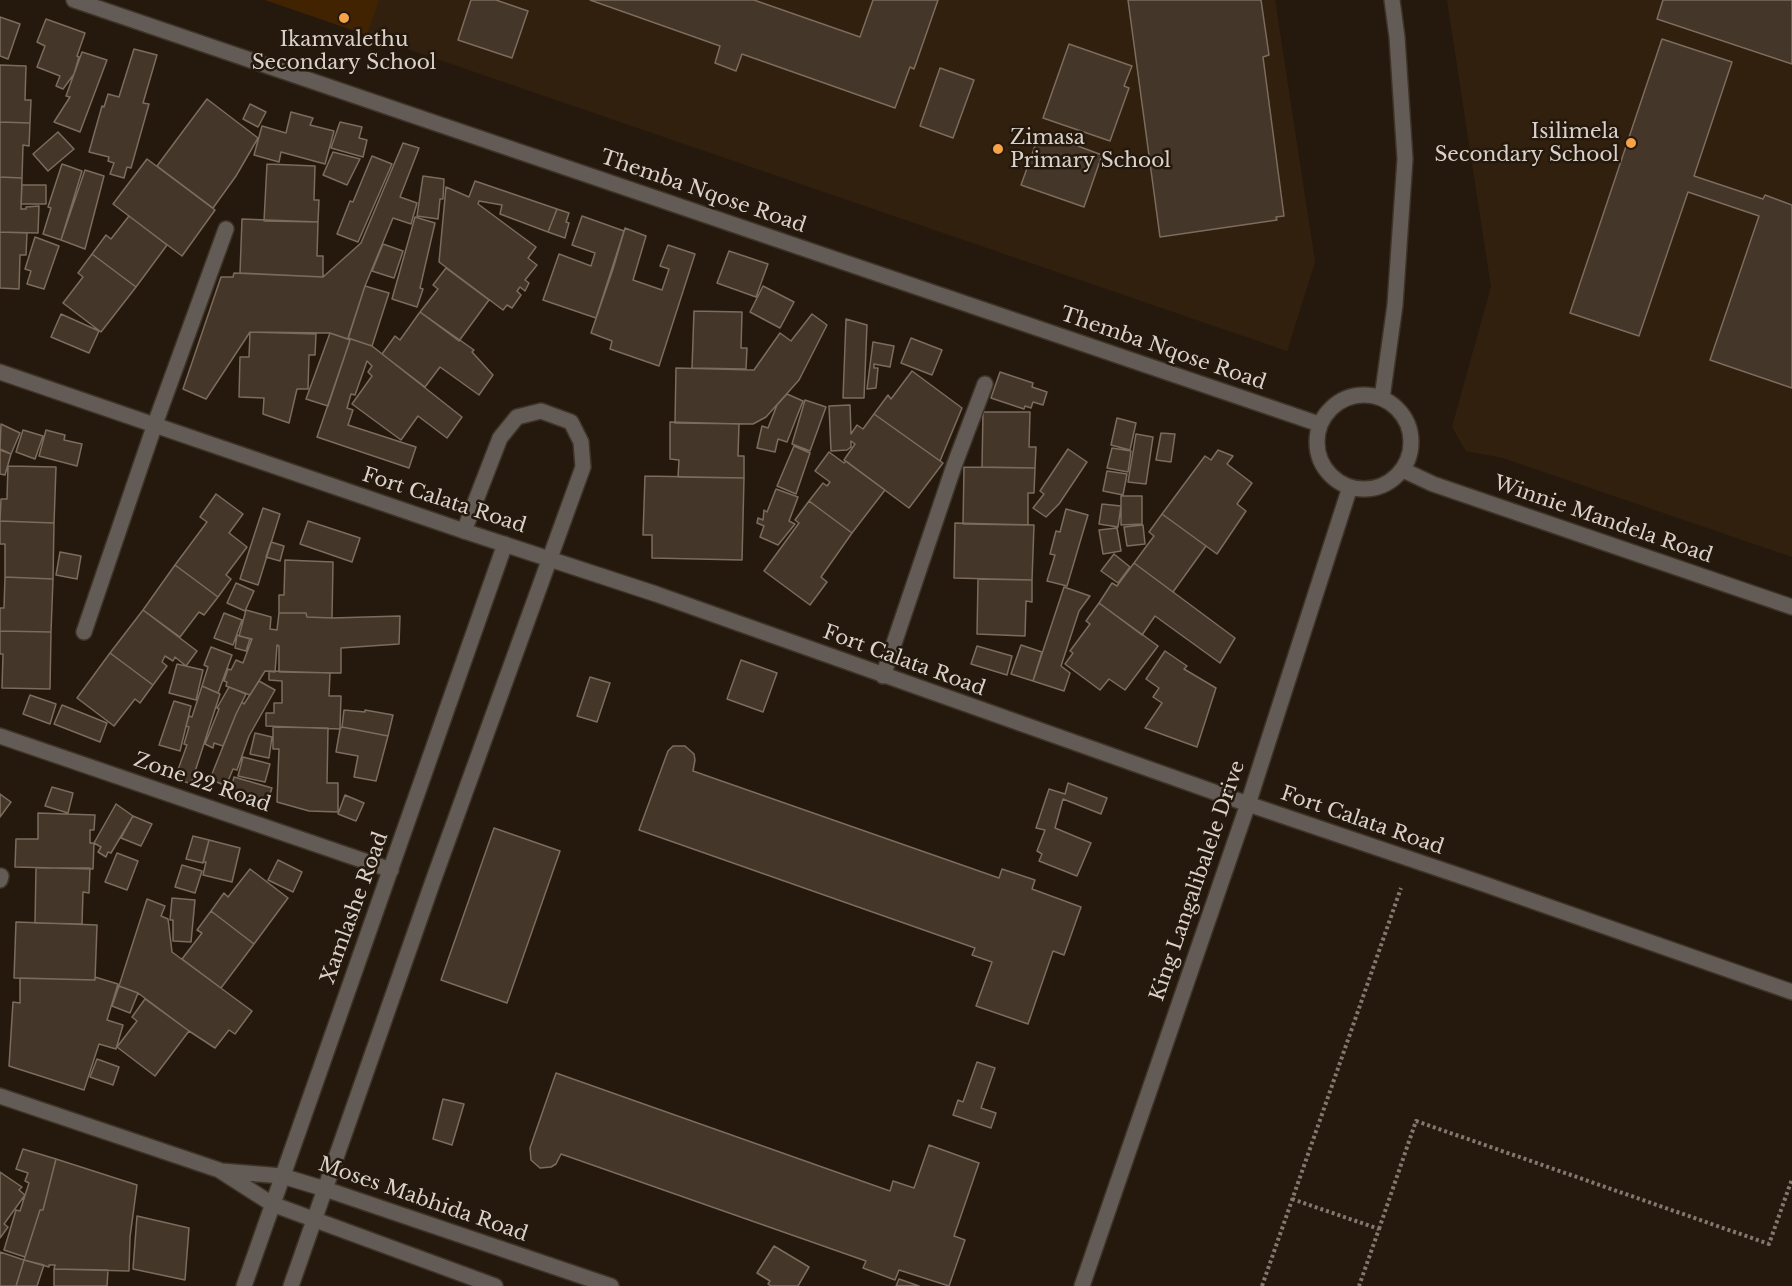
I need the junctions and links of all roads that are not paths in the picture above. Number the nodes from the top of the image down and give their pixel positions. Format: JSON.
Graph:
{"nodes":[{"id":1,"x":74,"y":0,"type":"edge"},
{"id":2,"x":1392,"y":0,"type":"edge"},
{"id":3,"x":226,"y":229,"type":"dead end"},
{"id":4,"x":0,"y":372,"type":"edge"},
{"id":5,"x":985,"y":384,"type":"dead end"},
{"id":6,"x":1383,"y":398,"type":"junction"},
{"id":7,"x":155,"y":424,"type":"junction"},
{"id":8,"x":1319,"y":424,"type":"junction"},
{"id":9,"x":1402,"y":470,"type":"junction"},
{"id":10,"x":1350,"y":487,"type":"junction"},
{"id":11,"x":464,"y":531,"type":"junction"},
{"id":12,"x":505,"y":544,"type":"junction"},
{"id":13,"x":550,"y":558,"type":"junction"},
{"id":14,"x":1792,"y":607,"type":"edge"},
{"id":15,"x":84,"y":632,"type":"dead end"},
{"id":16,"x":883,"y":676,"type":"junction"},
{"id":17,"x":0,"y":736,"type":"edge"},
{"id":18,"x":1248,"y":804,"type":"junction"},
{"id":19,"x":391,"y":870,"type":"junction"},
{"id":20,"x":1792,"y":992,"type":"edge"},
{"id":21,"x":0,"y":1096,"type":"edge"},
{"id":22,"x":219,"y":1170,"type":"junction"},
{"id":23,"x":282,"y":1176,"type":"junction"},
{"id":24,"x":326,"y":1189,"type":"junction"},
{"id":25,"x":272,"y":1204,"type":"junction"},
{"id":26,"x":314,"y":1220,"type":"junction"},
{"id":27,"x":243,"y":1286,"type":"edge"},
{"id":28,"x":291,"y":1286,"type":"edge"},
{"id":29,"x":495,"y":1286,"type":"edge"},
{"id":30,"x":611,"y":1286,"type":"edge"},
{"id":31,"x":1082,"y":1286,"type":"edge"}],
"edges":[{"from":1,"to":8,"type":"street","name":"Themba Nqose Road"},
{"from":2,"to":6,"type":"street"},
{"from":3,"to":7,"type":"street"},
{"from":4,"to":7,"type":"street","name":"Fort Calata Road"},
{"from":5,"to":16,"type":"street"},
{"from":6,"to":8,"type":"street"},
{"from":6,"to":9,"type":"street"},
{"from":7,"to":11,"type":"street","name":"Fort Calata Road"},
{"from":7,"to":15,"type":"street"},
{"from":8,"to":10,"type":"street"},
{"from":9,"to":10,"type":"street"},
{"from":9,"to":14,"type":"street","name":"Winnie Mandela Road"},
{"from":10,"to":18,"type":"street","name":"King Langalibalele Drive"},
{"from":11,"to":12,"type":"street","name":"Fort Calata Road"},
{"from":11,"to":13,"type":"street"},
{"from":12,"to":13,"type":"street","name":"Fort Calata Road"},
{"from":12,"to":19,"type":"street","name":"Xamlashe Road"},
{"from":13,"to":16,"type":"street","name":"Fort Calata Road"},
{"from":13,"to":24,"type":"street"},
{"from":16,"to":18,"type":"street","name":"Fort Calata Road"},
{"from":17,"to":19,"type":"street","name":"Zone 22 Road"},
{"from":18,"to":20,"type":"street","name":"Fort Calata Road"},
{"from":18,"to":31,"type":"street","name":"King Langalibalele Drive"},
{"from":19,"to":23,"type":"street","name":"Xamlashe Road"},
{"from":21,"to":22,"type":"street","name":"Moses Mabhida Road"},
{"from":22,"to":23,"type":"street","name":"Moses Mabhida Road"},
{"from":22,"to":25,"type":"street","name":"Moses Mabhida Road"},
{"from":23,"to":24,"type":"street","name":"Moses Mabhida Road"},
{"from":23,"to":25,"type":"street","name":"Xamlashe Road"},
{"from":24,"to":26,"type":"street"},
{"from":24,"to":30,"type":"street","name":"Moses Mabhida Road"},
{"from":25,"to":26,"type":"street","name":"Moses Mabhida Road"},
{"from":25,"to":27,"type":"street","name":"Xamlashe Road"},
{"from":26,"to":28,"type":"street"},
{"from":26,"to":29,"type":"street","name":"Moses Mabhida Road"}]}
